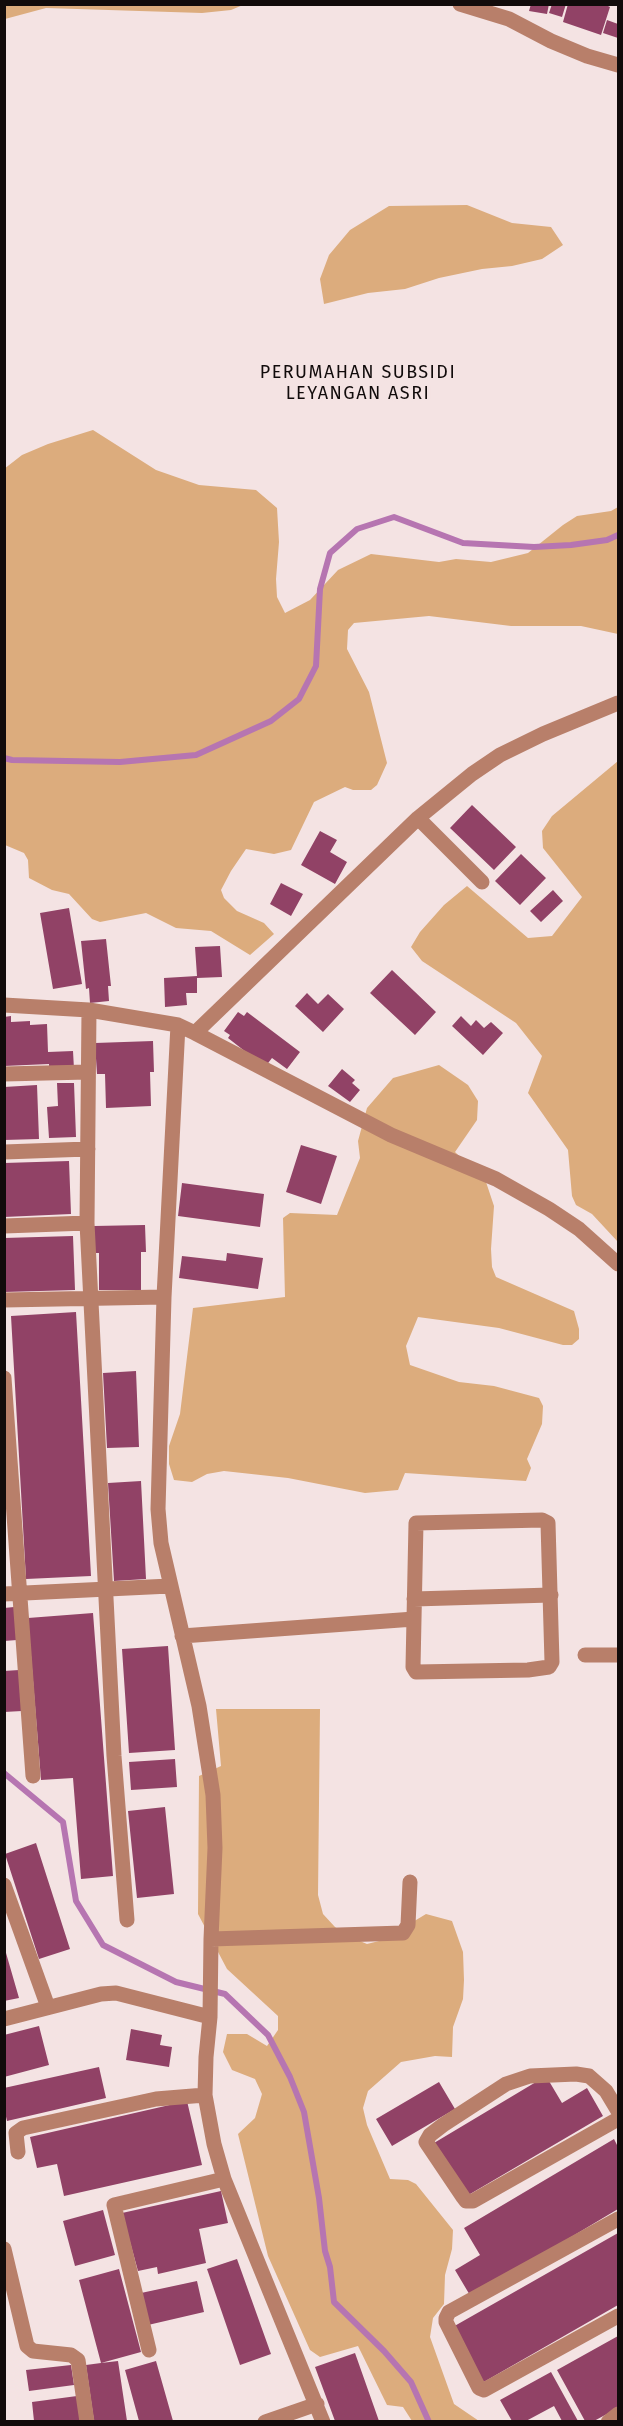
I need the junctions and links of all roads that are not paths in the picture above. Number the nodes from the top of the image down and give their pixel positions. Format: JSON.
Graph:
{"nodes":[{"id":1,"x":460,"y":4,"type":"edge"},
{"id":2,"x":618,"y":65,"type":"edge"},
{"id":3,"x":618,"y":703,"type":"edge"},
{"id":4,"x":418,"y":818,"type":"junction"},
{"id":5,"x":482,"y":882,"type":"dead end"},
{"id":6,"x":4,"y":1005,"type":"edge"},
{"id":7,"x":89,"y":1010,"type":"junction"},
{"id":8,"x":178,"y":1025,"type":"junction"},
{"id":9,"x":195,"y":1033,"type":"junction"},
{"id":10,"x":88,"y":1072,"type":"junction"},
{"id":11,"x":4,"y":1074,"type":"edge"},
{"id":12,"x":88,"y":1149,"type":"junction"},
{"id":13,"x":4,"y":1152,"type":"edge"},
{"id":14,"x":87,"y":1223,"type":"junction"},
{"id":15,"x":4,"y":1226,"type":"edge"},
{"id":16,"x":618,"y":1264,"type":"edge"},
{"id":17,"x":164,"y":1297,"type":"junction"},
{"id":18,"x":91,"y":1298,"type":"junction"},
{"id":19,"x":4,"y":1300,"type":"edge"},
{"id":20,"x":4,"y":1378,"type":"edge"},
{"id":21,"x":170,"y":1586,"type":"junction"},
{"id":22,"x":106,"y":1589,"type":"junction"},
{"id":23,"x":21,"y":1593,"type":"junction"},
{"id":24,"x":4,"y":1594,"type":"edge"},
{"id":25,"x":551,"y":1595,"type":"junction"},
{"id":26,"x":414,"y":1599,"type":"junction"},
{"id":27,"x":414,"y":1619,"type":"junction"},
{"id":28,"x":182,"y":1636,"type":"junction"},
{"id":29,"x":585,"y":1655,"type":"dead end"},
{"id":30,"x":618,"y":1655,"type":"edge"},
{"id":31,"x":33,"y":1776,"type":"dead end"},
{"id":32,"x":410,"y":1882,"type":"dead end"},
{"id":33,"x":4,"y":1885,"type":"edge"},
{"id":34,"x":10,"y":1915,"type":"edge"},
{"id":35,"x":127,"y":1920,"type":"dead end"},
{"id":36,"x":211,"y":1939,"type":"junction"},
{"id":37,"x":48,"y":2007,"type":"junction"},
{"id":38,"x":210,"y":2017,"type":"junction"},
{"id":39,"x":4,"y":2019,"type":"edge"},
{"id":40,"x":205,"y":2095,"type":"junction"},
{"id":41,"x":618,"y":2111,"type":"edge"},
{"id":42,"x":618,"y":2119,"type":"edge"},
{"id":43,"x":18,"y":2152,"type":"dead end"},
{"id":44,"x":224,"y":2179,"type":"junction"},
{"id":45,"x":618,"y":2219,"type":"edge"},
{"id":46,"x":4,"y":2249,"type":"edge"},
{"id":47,"x":618,"y":2316,"type":"edge"},
{"id":48,"x":149,"y":2350,"type":"dead end"},
{"id":49,"x":317,"y":2404,"type":"junction"},
{"id":50,"x":618,"y":2414,"type":"edge"},
{"id":51,"x":87,"y":2421,"type":"edge"},
{"id":52,"x":265,"y":2421,"type":"edge"},
{"id":53,"x":323,"y":2421,"type":"edge"},
{"id":54,"x":608,"y":2421,"type":"edge"}],
"edges":[{"from":1,"to":2,"type":"street"},
{"from":3,"to":4,"type":"street"},
{"from":4,"to":5,"type":"street"},
{"from":4,"to":9,"type":"street"},
{"from":6,"to":7,"type":"street"},
{"from":7,"to":8,"type":"street"},
{"from":7,"to":10,"type":"street"},
{"from":8,"to":9,"type":"street"},
{"from":8,"to":17,"type":"street"},
{"from":9,"to":16,"type":"street"},
{"from":10,"to":11,"type":"street"},
{"from":10,"to":12,"type":"street"},
{"from":12,"to":13,"type":"street"},
{"from":12,"to":14,"type":"street"},
{"from":14,"to":15,"type":"street"},
{"from":14,"to":18,"type":"street"},
{"from":17,"to":18,"type":"street"},
{"from":17,"to":21,"type":"street"},
{"from":18,"to":19,"type":"street"},
{"from":18,"to":22,"type":"street"},
{"from":20,"to":23,"type":"street"},
{"from":21,"to":22,"type":"street"},
{"from":21,"to":28,"type":"street"},
{"from":22,"to":23,"type":"street"},
{"from":22,"to":35,"type":"street"},
{"from":23,"to":24,"type":"street"},
{"from":23,"to":31,"type":"street"},
{"from":25,"to":26,"type":"street"},
{"from":25,"to":26,"type":"street"},
{"from":25,"to":27,"type":"street"},
{"from":26,"to":27,"type":"street"},
{"from":27,"to":28,"type":"street"},
{"from":28,"to":36,"type":"street"},
{"from":29,"to":30,"type":"street"},
{"from":32,"to":36,"type":"street"},
{"from":33,"to":34,"type":"street"},
{"from":34,"to":37,"type":"street"},
{"from":36,"to":38,"type":"street"},
{"from":37,"to":38,"type":"street"},
{"from":37,"to":39,"type":"street"},
{"from":38,"to":40,"type":"street"},
{"from":40,"to":43,"type":"street"},
{"from":40,"to":44,"type":"street"},
{"from":41,"to":42,"type":"street"},
{"from":44,"to":48,"type":"street"},
{"from":44,"to":49,"type":"street"},
{"from":45,"to":47,"type":"street"},
{"from":46,"to":51,"type":"street"},
{"from":49,"to":52,"type":"street"},
{"from":49,"to":53,"type":"street"},
{"from":50,"to":54,"type":"street"}]}
